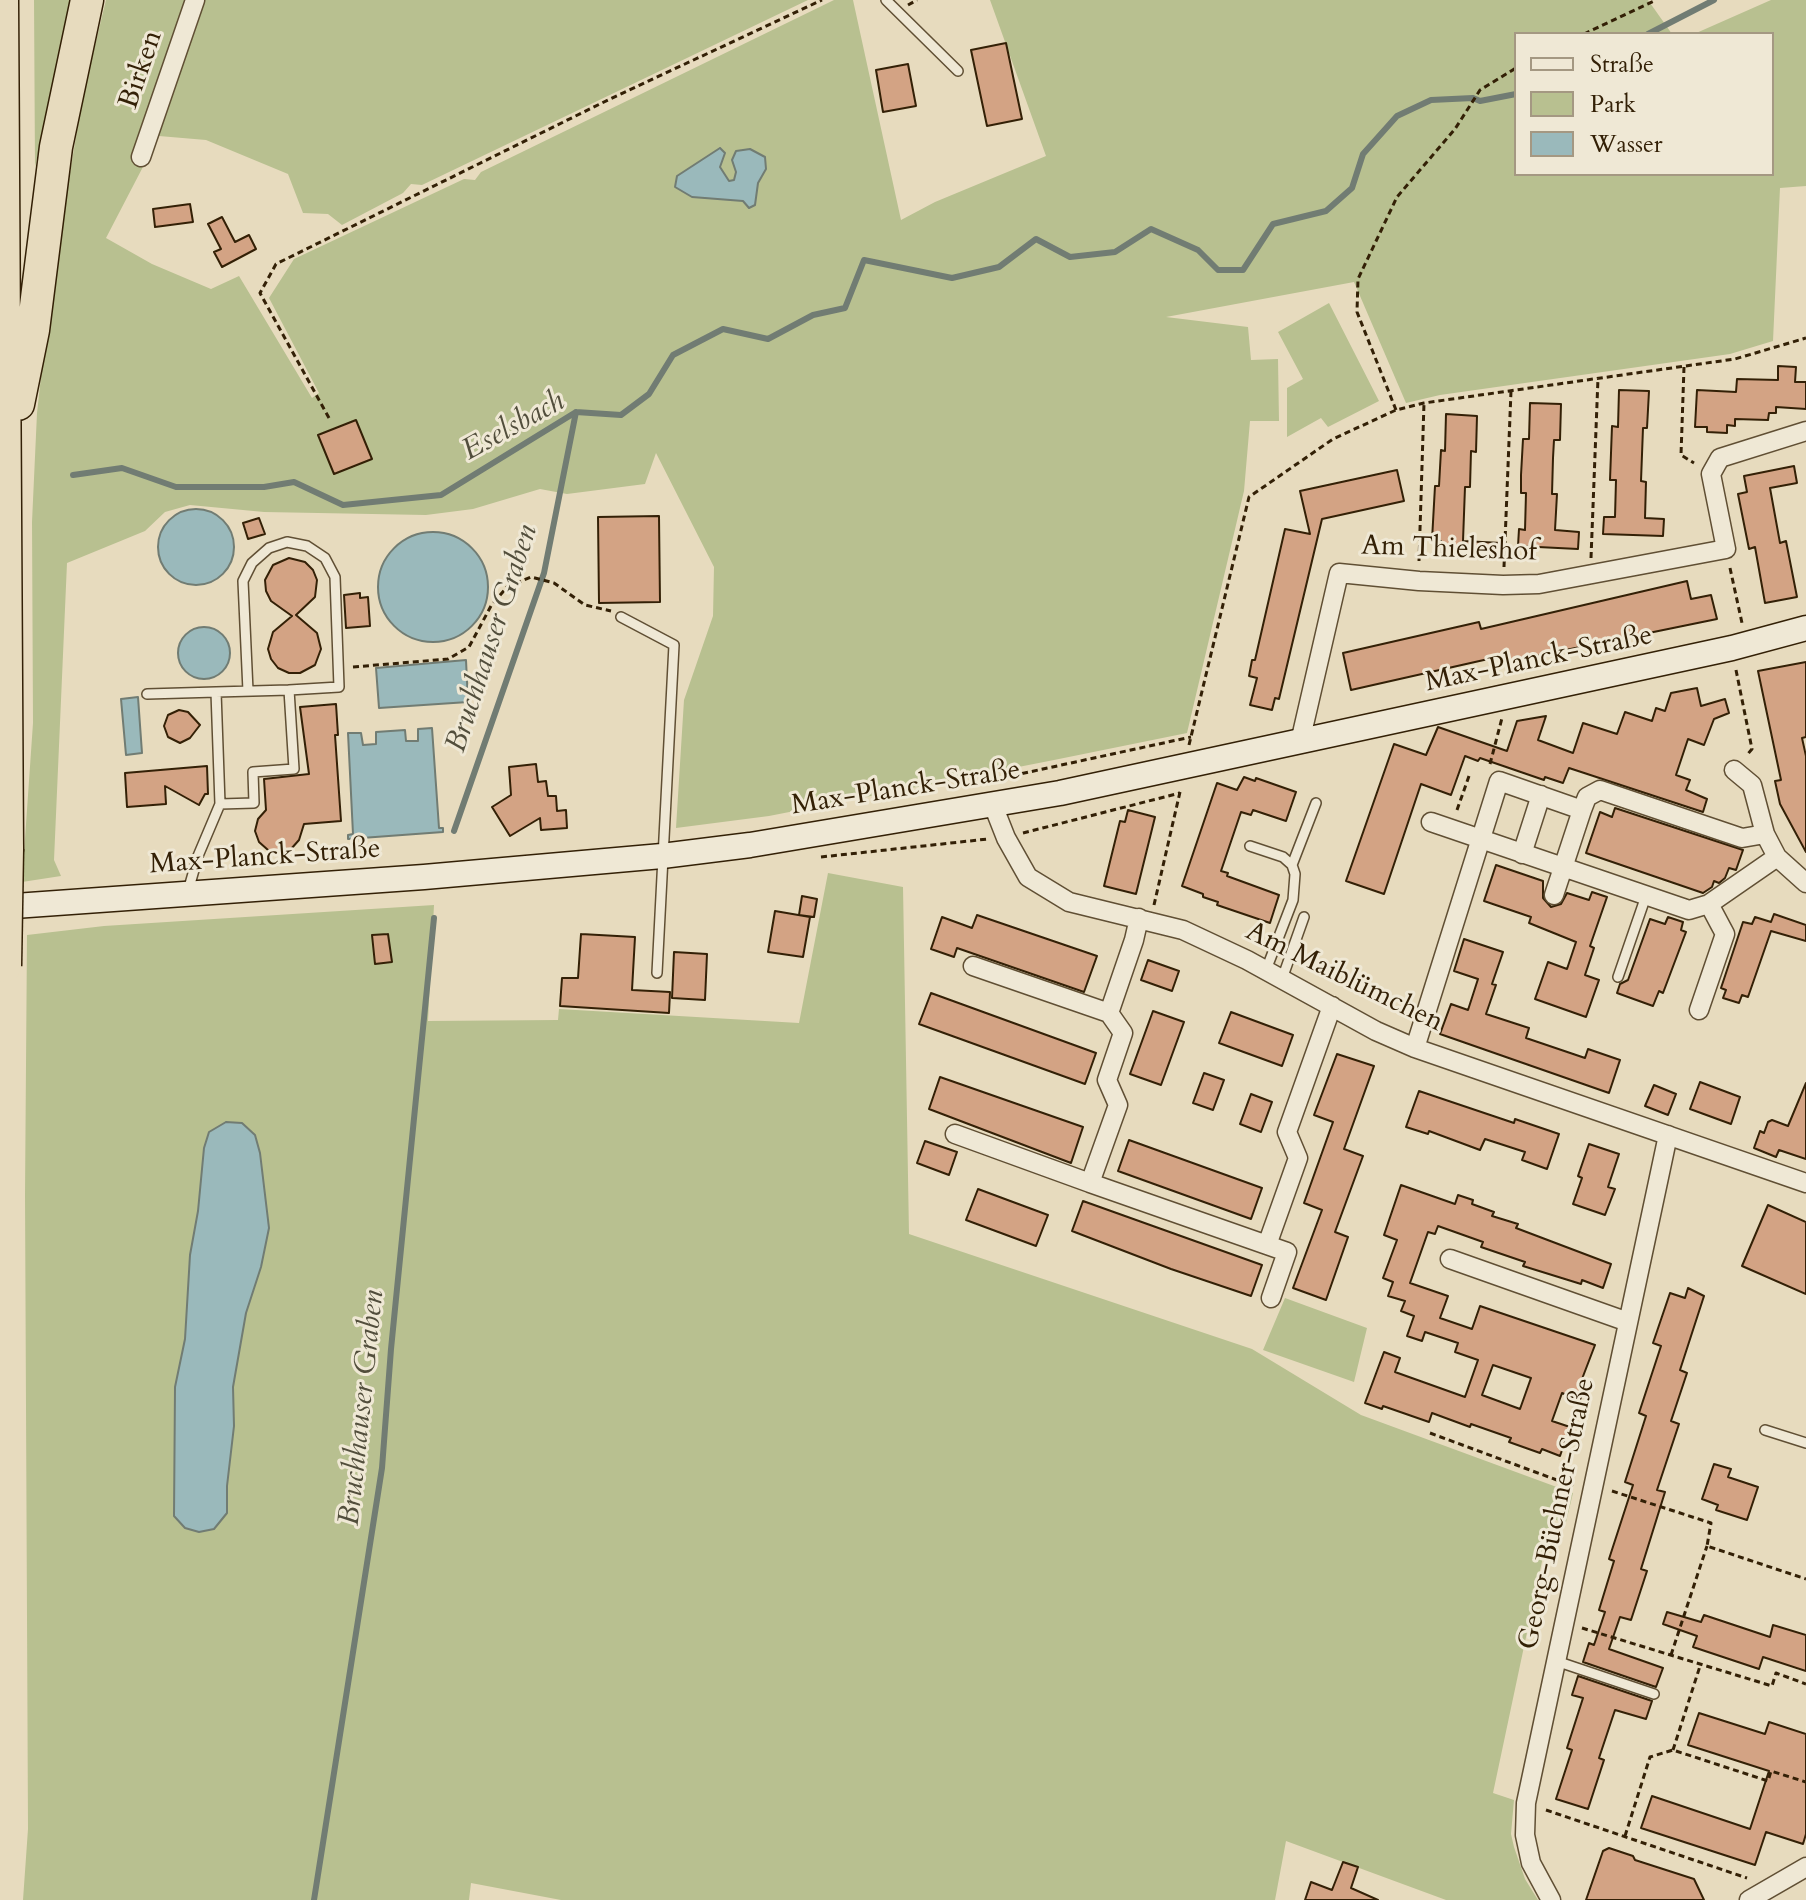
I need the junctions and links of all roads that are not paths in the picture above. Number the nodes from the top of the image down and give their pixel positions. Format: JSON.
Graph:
{"nodes":[{"id":1,"x":2,"y":0,"type":"edge"},
{"id":2,"x":87,"y":0,"type":"edge"},
{"id":3,"x":195,"y":0,"type":"edge"},
{"id":4,"x":886,"y":0,"type":"edge"},
{"id":5,"x":958,"y":71,"type":"dead end"},
{"id":6,"x":141,"y":157,"type":"dead end"},
{"id":7,"x":1806,"y":431,"type":"edge"},
{"id":8,"x":5,"y":470,"type":"junction"},
{"id":9,"x":621,"y":617,"type":"road end"},
{"id":10,"x":1806,"y":628,"type":"edge"},
{"id":11,"x":289,"y":690,"type":"junction"},
{"id":12,"x":248,"y":691,"type":"junction"},
{"id":13,"x":216,"y":692,"type":"junction"},
{"id":14,"x":147,"y":694,"type":"dead end"},
{"id":15,"x":1300,"y":742,"type":"junction"},
{"id":16,"x":1734,"y":770,"type":"road end"},
{"id":17,"x":1541,"y":795,"type":"junction"},
{"id":18,"x":1316,"y":803,"type":"dead end"},
{"id":19,"x":220,"y":804,"type":"junction"},
{"id":20,"x":993,"y":805,"type":"junction"},
{"id":21,"x":1582,"y":810,"type":"junction"},
{"id":22,"x":1431,"y":822,"type":"dead end"},
{"id":23,"x":1765,"y":834,"type":"junction"},
{"id":24,"x":1481,"y":839,"type":"junction"},
{"id":25,"x":1250,"y":846,"type":"dead end"},
{"id":26,"x":1522,"y":854,"type":"junction"},
{"id":27,"x":662,"y":856,"type":"junction"},
{"id":28,"x":1777,"y":857,"type":"junction"},
{"id":29,"x":1292,"y":865,"type":"junction"},
{"id":30,"x":1563,"y":868,"type":"junction"},
{"id":31,"x":1806,"y":883,"type":"edge"},
{"id":32,"x":187,"y":894,"type":"junction"},
{"id":33,"x":1554,"y":895,"type":"dead end"},
{"id":34,"x":1646,"y":896,"type":"junction"},
{"id":35,"x":1709,"y":904,"type":"junction"},
{"id":36,"x":0,"y":907,"type":"edge"},
{"id":37,"x":1304,"y":917,"type":"dead end"},
{"id":38,"x":1145,"y":920,"type":"junction"},
{"id":39,"x":973,"y":966,"type":"dead end"},
{"id":40,"x":657,"y":973,"type":"dead end"},
{"id":41,"x":1274,"y":974,"type":"junction"},
{"id":42,"x":3,"y":975,"type":"edge"},
{"id":43,"x":1618,"y":977,"type":"dead end"},
{"id":44,"x":1332,"y":1006,"type":"junction"},
{"id":45,"x":1699,"y":1010,"type":"dead end"},
{"id":46,"x":1109,"y":1013,"type":"junction"},
{"id":47,"x":1415,"y":1048,"type":"junction"},
{"id":48,"x":955,"y":1134,"type":"dead end"},
{"id":49,"x":1668,"y":1135,"type":"junction"},
{"id":50,"x":1090,"y":1183,"type":"junction"},
{"id":51,"x":1806,"y":1183,"type":"edge"},
{"id":52,"x":1267,"y":1245,"type":"junction"},
{"id":53,"x":1450,"y":1259,"type":"dead end"},
{"id":54,"x":1271,"y":1298,"type":"dead end"},
{"id":55,"x":1628,"y":1322,"type":"junction"},
{"id":56,"x":1765,"y":1430,"type":"dead end"},
{"id":57,"x":1806,"y":1443,"type":"edge"},
{"id":58,"x":1556,"y":1661,"type":"junction"},
{"id":59,"x":1654,"y":1694,"type":"dead end"},
{"id":60,"x":1806,"y":1867,"type":"edge"},
{"id":61,"x":1753,"y":1897,"type":"edge"},
{"id":62,"x":1551,"y":1900,"type":"edge"}],
"edges":[{"from":1,"to":8,"type":"highway"},
{"from":2,"to":8,"type":"highway"},
{"from":3,"to":6,"type":"street","name":"Birken"},
{"from":4,"to":5,"type":"lane"},
{"from":7,"to":15,"type":"street","name":"Am Thieleshof"},
{"from":8,"to":42,"type":"highway","bridge":true},
{"from":9,"to":27,"type":"lane"},
{"from":10,"to":15,"type":"street","name":"Max-Planck-Straße"},
{"from":11,"to":12,"type":"lane"},
{"from":11,"to":12,"type":"lane"},
{"from":11,"to":19,"type":"lane"},
{"from":12,"to":13,"type":"lane"},
{"from":13,"to":14,"type":"lane"},
{"from":13,"to":19,"type":"lane"},
{"from":15,"to":20,"type":"street","name":"Max-Planck-Straße"},
{"from":16,"to":23,"type":"street"},
{"from":17,"to":21,"type":"street"},
{"from":17,"to":24,"type":"street"},
{"from":17,"to":26,"type":"street"},
{"from":18,"to":29,"type":"lane"},
{"from":19,"to":32,"type":"lane"},
{"from":20,"to":27,"type":"street","name":"Max-Planck-Straße"},
{"from":20,"to":38,"type":"street","name":"Am Maiblümchen"},
{"from":21,"to":23,"type":"street"},
{"from":21,"to":30,"type":"street"},
{"from":22,"to":24,"type":"street"},
{"from":23,"to":28,"type":"street"},
{"from":24,"to":26,"type":"street"},
{"from":24,"to":47,"type":"street"},
{"from":25,"to":29,"type":"lane"},
{"from":26,"to":30,"type":"street"},
{"from":27,"to":32,"type":"street","name":"Max-Planck-Straße"},
{"from":27,"to":40,"type":"lane"},
{"from":28,"to":31,"type":"street"},
{"from":28,"to":35,"type":"street"},
{"from":29,"to":41,"type":"lane"},
{"from":30,"to":33,"type":"street"},
{"from":30,"to":34,"type":"street"},
{"from":32,"to":36,"type":"street","name":"Max-Planck-Straße"},
{"from":34,"to":35,"type":"street"},
{"from":34,"to":43,"type":"lane"},
{"from":35,"to":45,"type":"street"},
{"from":37,"to":41,"type":"lane"},
{"from":38,"to":41,"type":"street","name":"Am Maiblümchen"},
{"from":38,"to":46,"type":"street"},
{"from":39,"to":46,"type":"street"},
{"from":41,"to":44,"type":"street","name":"Am Maiblümchen"},
{"from":44,"to":47,"type":"street","name":"Am Maiblümchen"},
{"from":44,"to":52,"type":"street"},
{"from":46,"to":50,"type":"street"},
{"from":47,"to":49,"type":"street","name":"Am Maiblümchen"},
{"from":48,"to":50,"type":"street"},
{"from":49,"to":51,"type":"street","name":"Am Maiblümchen"},
{"from":49,"to":55,"type":"street","name":"Georg-Büchner-Straße"},
{"from":50,"to":52,"type":"street"},
{"from":52,"to":54,"type":"street"},
{"from":53,"to":55,"type":"street"},
{"from":55,"to":58,"type":"street","name":"Georg-Büchner-Straße"},
{"from":56,"to":57,"type":"lane"},
{"from":58,"to":59,"type":"lane"},
{"from":58,"to":62,"type":"street","name":"Georg-Büchner-Straße"},
{"from":60,"to":61,"type":"street"}]}
